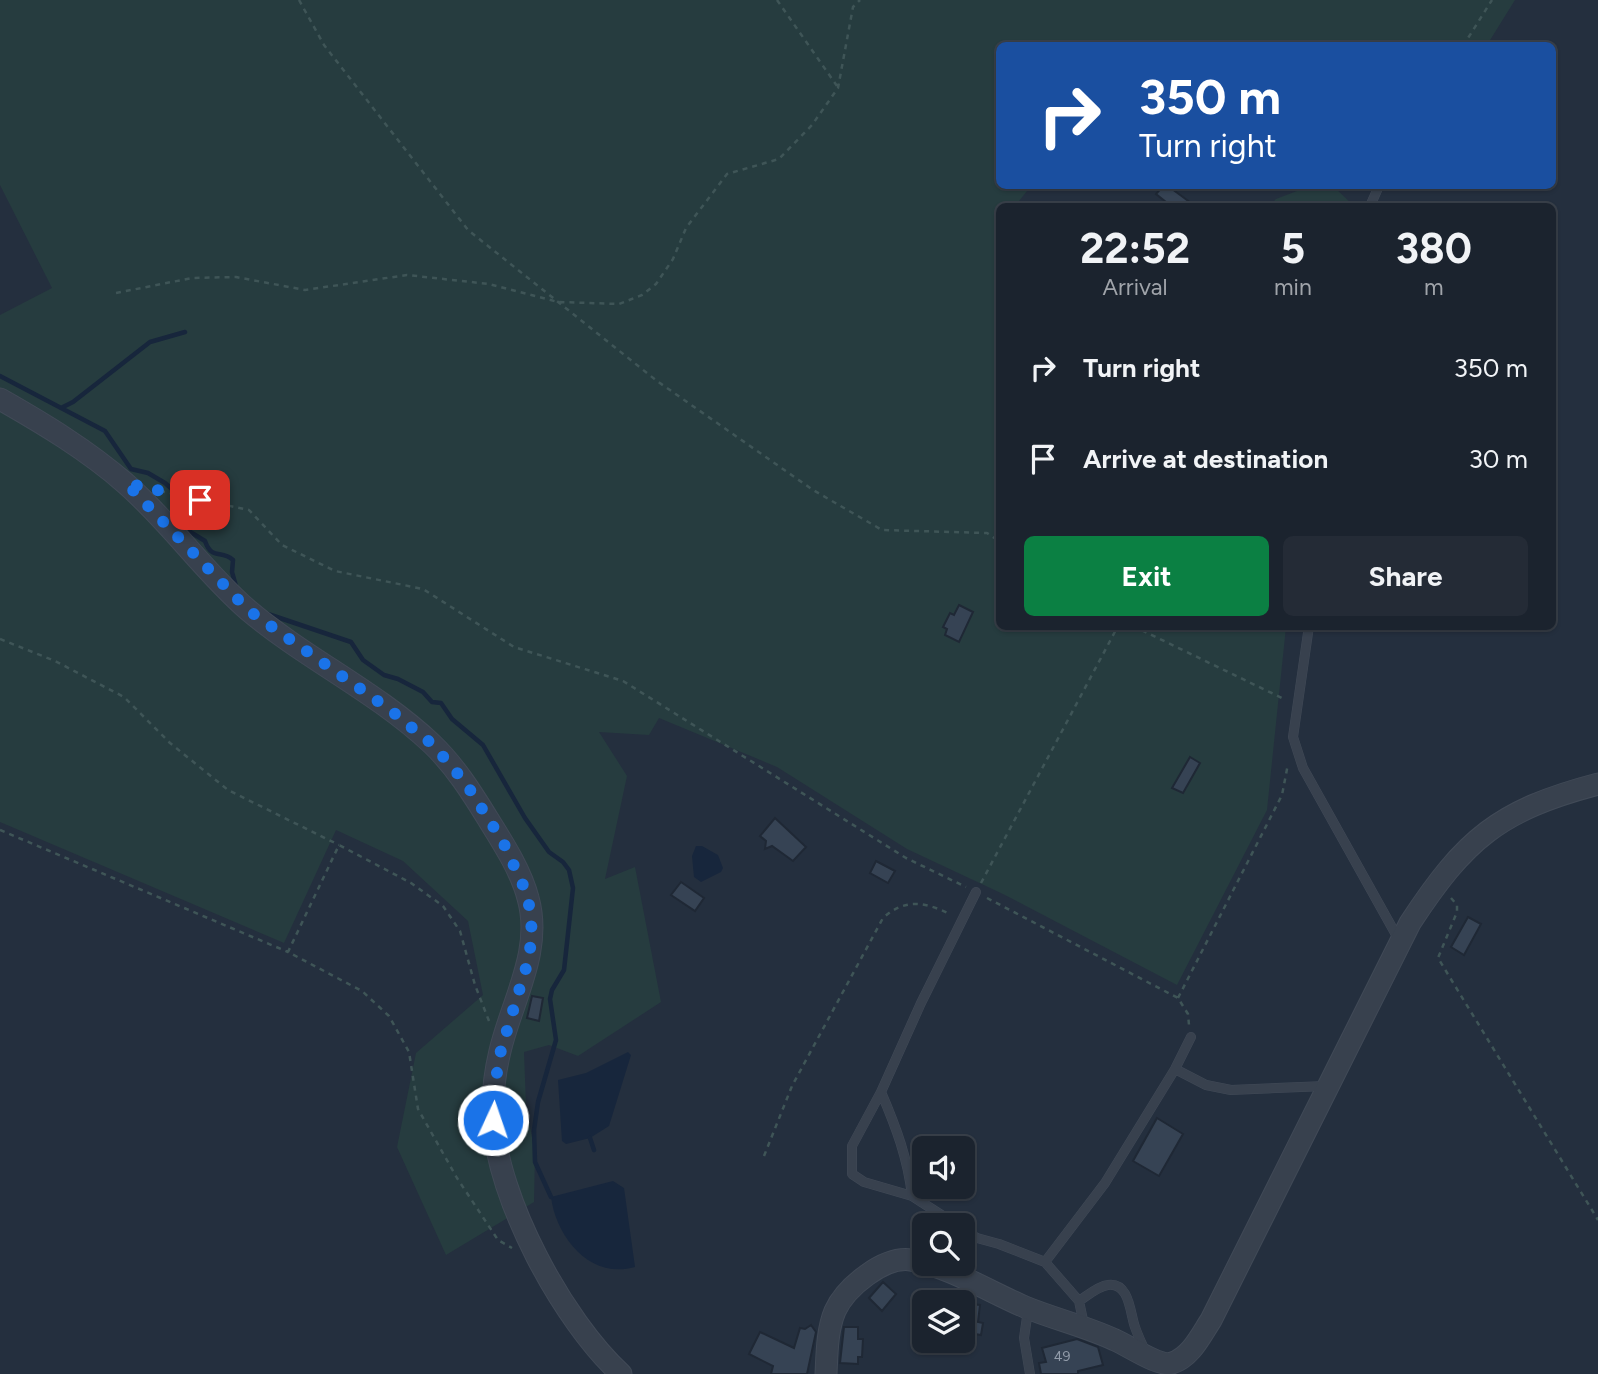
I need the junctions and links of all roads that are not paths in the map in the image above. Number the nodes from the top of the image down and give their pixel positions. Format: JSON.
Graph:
{"nodes":[{"id":1,"x":0,"y":399,"type":"edge"},
{"id":2,"x":1308,"y":630,"type":"edge"},
{"id":3,"x":1598,"y":784,"type":"edge"},
{"id":4,"x":976,"y":892,"type":"road end"},
{"id":5,"x":1401,"y":943,"type":"junction"},
{"id":6,"x":1191,"y":1037,"type":"road end"},
{"id":7,"x":1175,"y":1069,"type":"junction"},
{"id":8,"x":1328,"y":1086,"type":"junction"},
{"id":9,"x":881,"y":1092,"type":"junction"},
{"id":10,"x":912,"y":1196,"type":"joint"},
{"id":11,"x":917,"y":1199,"type":"edge"},
{"id":12,"x":938,"y":1213,"type":"edge"},
{"id":13,"x":975,"y":1237,"type":"edge"},
{"id":14,"x":1045,"y":1262,"type":"junction"},
{"id":15,"x":1079,"y":1301,"type":"junction"},
{"id":16,"x":1028,"y":1308,"type":"junction"},
{"id":17,"x":1084,"y":1326,"type":"junction"},
{"id":18,"x":1146,"y":1355,"type":"junction"},
{"id":19,"x":1170,"y":1369,"type":"edge"},
{"id":20,"x":621,"y":1374,"type":"edge"},
{"id":21,"x":826,"y":1374,"type":"edge"},
{"id":22,"x":1030,"y":1374,"type":"edge"}],
"edges":[{"from":1,"to":20,"type":"street"},
{"from":2,"to":5,"type":"lane"},
{"from":3,"to":5,"type":"street"},
{"from":4,"to":9,"type":"lane"},
{"from":5,"to":8,"type":"street"},
{"from":6,"to":7,"type":"lane"},
{"from":7,"to":8,"type":"lane"},
{"from":7,"to":14,"type":"lane"},
{"from":8,"to":19,"type":"street"},
{"from":9,"to":10,"type":"lane"},
{"from":9,"to":10,"type":"lane"},
{"from":11,"to":12,"type":"lane"},
{"from":13,"to":14,"type":"lane"},
{"from":14,"to":15,"type":"lane"},
{"from":15,"to":17,"type":"lane"},
{"from":15,"to":18,"type":"lane"},
{"from":16,"to":17,"type":"street"},
{"from":16,"to":21,"type":"street"},
{"from":16,"to":22,"type":"lane"},
{"from":17,"to":18,"type":"street"},
{"from":18,"to":19,"type":"street"}]}
